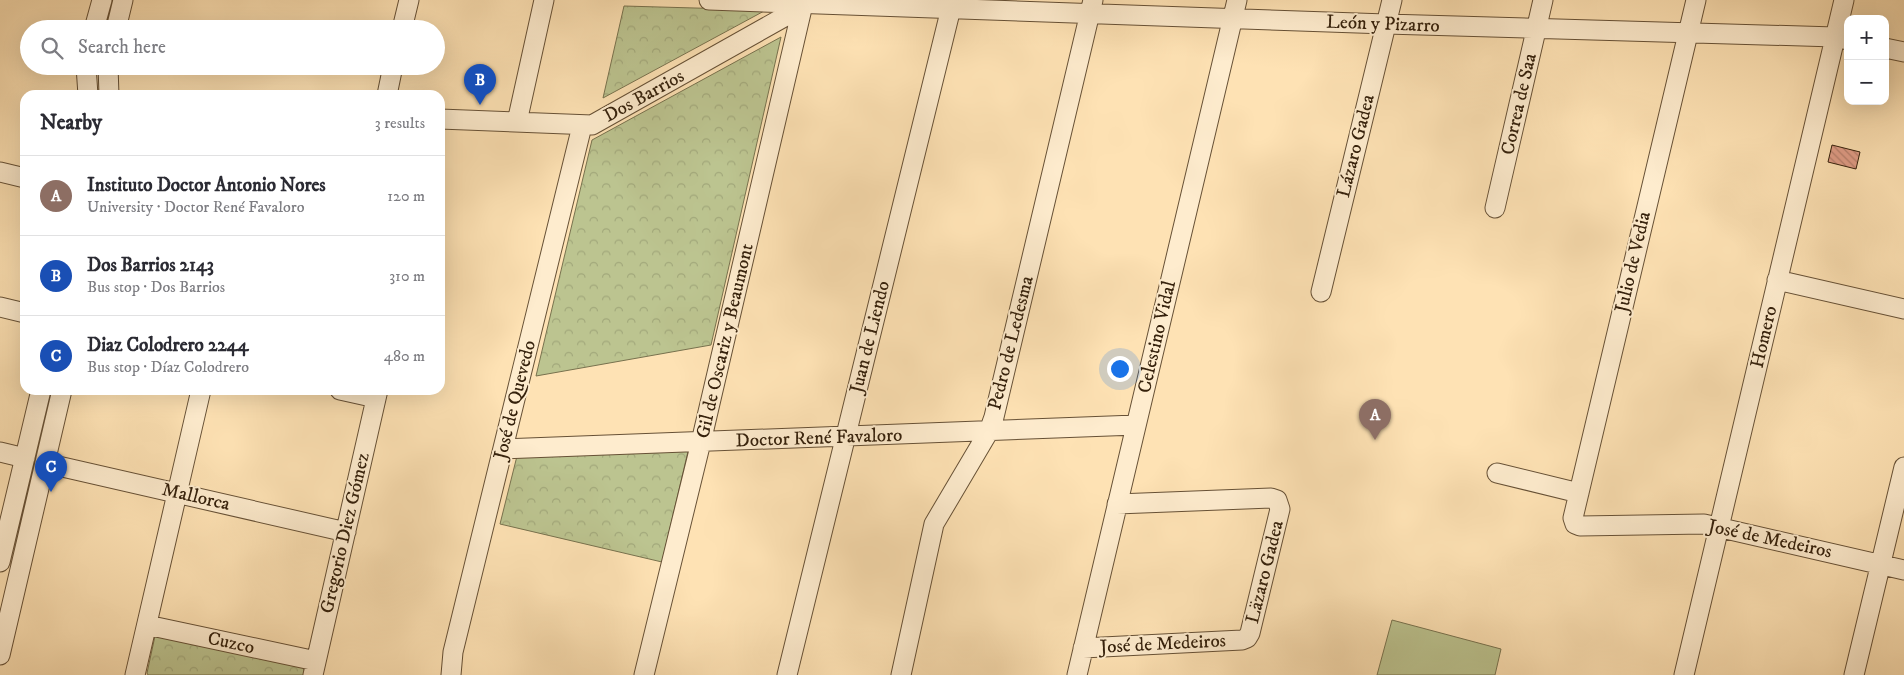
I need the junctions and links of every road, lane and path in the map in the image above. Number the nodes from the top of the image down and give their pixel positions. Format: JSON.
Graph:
{"nodes":[{"id":1,"x":102,"y":0,"type":"edge"},
{"id":2,"x":123,"y":0,"type":"edge"},
{"id":3,"x":409,"y":0,"type":"edge"},
{"id":4,"x":544,"y":0,"type":"edge"},
{"id":5,"x":709,"y":0,"type":"edge"},
{"id":6,"x":1237,"y":0,"type":"edge"},
{"id":7,"x":1392,"y":0,"type":"edge"},
{"id":8,"x":1543,"y":0,"type":"edge"},
{"id":9,"x":1696,"y":0,"type":"edge"},
{"id":10,"x":1844,"y":0,"type":"edge"},
{"id":11,"x":803,"y":3,"type":"edge"},
{"id":12,"x":952,"y":4,"type":"edge"},
{"id":13,"x":1092,"y":7,"type":"edge"},
{"id":14,"x":1233,"y":19,"type":"junction"},
{"id":15,"x":96,"y":20,"type":"edge"},
{"id":16,"x":118,"y":20,"type":"edge"},
{"id":17,"x":404,"y":20,"type":"edge"},
{"id":18,"x":1386,"y":24,"type":"junction"},
{"id":19,"x":1537,"y":28,"type":"junction"},
{"id":20,"x":1688,"y":33,"type":"junction"},
{"id":21,"x":1841,"y":38,"type":"edge"},
{"id":22,"x":1889,"y":49,"type":"edge"},
{"id":23,"x":1904,"y":52,"type":"edge"},
{"id":24,"x":87,"y":75,"type":"edge"},
{"id":25,"x":108,"y":75,"type":"edge"},
{"id":26,"x":391,"y":75,"type":"edge"},
{"id":27,"x":88,"y":90,"type":"edge"},
{"id":28,"x":109,"y":90,"type":"edge"},
{"id":29,"x":388,"y":90,"type":"edge"},
{"id":30,"x":445,"y":119,"type":"edge"},
{"id":31,"x":517,"y":122,"type":"junction"},
{"id":32,"x":582,"y":126,"type":"junction"},
{"id":33,"x":0,"y":172,"type":"edge"},
{"id":34,"x":20,"y":177,"type":"edge"},
{"id":35,"x":1495,"y":208,"type":"dead end"},
{"id":36,"x":1777,"y":280,"type":"junction"},
{"id":37,"x":1321,"y":292,"type":"dead end"},
{"id":38,"x":0,"y":307,"type":"edge"},
{"id":39,"x":1904,"y":309,"type":"edge"},
{"id":40,"x":20,"y":312,"type":"edge"},
{"id":41,"x":40,"y":395,"type":"edge"},
{"id":42,"x":61,"y":395,"type":"edge"},
{"id":43,"x":200,"y":395,"type":"edge"},
{"id":44,"x":377,"y":395,"type":"edge"},
{"id":45,"x":1136,"y":425,"type":"junction"},
{"id":46,"x":989,"y":432,"type":"junction"},
{"id":47,"x":845,"y":437,"type":"junction"},
{"id":48,"x":701,"y":442,"type":"junction"},
{"id":49,"x":503,"y":449,"type":"junction"},
{"id":50,"x":0,"y":452,"type":"edge"},
{"id":51,"x":25,"y":458,"type":"junction"},
{"id":52,"x":46,"y":463,"type":"junction"},
{"id":53,"x":1904,"y":467,"type":"edge"},
{"id":54,"x":1497,"y":473,"type":"dead end"},
{"id":55,"x":178,"y":493,"type":"junction"},
{"id":56,"x":1579,"y":493,"type":"junction"},
{"id":57,"x":1117,"y":504,"type":"junction"},
{"id":58,"x":1575,"y":524,"type":"joint"},
{"id":59,"x":1719,"y":526,"type":"junction"},
{"id":60,"x":346,"y":532,"type":"junction"},
{"id":61,"x":0,"y":562,"type":"edge"},
{"id":62,"x":1881,"y":564,"type":"junction"},
{"id":63,"x":1904,"y":570,"type":"edge"},
{"id":64,"x":147,"y":624,"type":"junction"},
{"id":65,"x":1242,"y":640,"type":"joint"},
{"id":66,"x":1083,"y":648,"type":"junction"},
{"id":67,"x":0,"y":655,"type":"edge"},
{"id":68,"x":314,"y":668,"type":"edge"},
{"id":69,"x":135,"y":675,"type":"edge"},
{"id":70,"x":451,"y":675,"type":"edge"},
{"id":71,"x":644,"y":675,"type":"edge"},
{"id":72,"x":787,"y":675,"type":"edge"},
{"id":73,"x":901,"y":675,"type":"edge"},
{"id":74,"x":1077,"y":675,"type":"edge"},
{"id":75,"x":1684,"y":675,"type":"edge"},
{"id":76,"x":1854,"y":675,"type":"edge"}],
"edges":[{"from":1,"to":15,"type":"street"},
{"from":2,"to":16,"type":"street"},
{"from":3,"to":17,"type":"street"},
{"from":4,"to":31,"type":"street"},
{"from":5,"to":11,"type":"street","name":"León y Pizarro"},
{"from":6,"to":14,"type":"street","name":"Celestino Vidal"},
{"from":7,"to":18,"type":"street","name":"Lázaro Gadea"},
{"from":8,"to":19,"type":"street","name":"Correa de Saa"},
{"from":9,"to":20,"type":"street","name":"Julio de Vedia"},
{"from":10,"to":21,"type":"street","name":"Homero"},
{"from":11,"to":12,"type":"street","name":"León y Pizarro"},
{"from":11,"to":32,"type":"street","name":"Dos Barrios"},
{"from":11,"to":48,"type":"street","name":"Gil de Oscariz y Beaumont"},
{"from":12,"to":13,"type":"street","name":"León y Pizarro"},
{"from":12,"to":47,"type":"street","name":"Juan de Liendo"},
{"from":13,"to":14,"type":"street","name":"León y Pizarro"},
{"from":13,"to":46,"type":"street","name":"Pedro de Ledesma"},
{"from":14,"to":18,"type":"street","name":"León y Pizarro"},
{"from":14,"to":45,"type":"street","name":"Celestino Vidal"},
{"from":18,"to":19,"type":"street","name":"León y Pizarro"},
{"from":18,"to":37,"type":"street","name":"Lázaro Gadea"},
{"from":19,"to":20,"type":"street","name":"León y Pizarro"},
{"from":19,"to":35,"type":"street","name":"Correa de Saa"},
{"from":20,"to":21,"type":"street","name":"León y Pizarro"},
{"from":20,"to":56,"type":"street","name":"Julio de Vedia"},
{"from":21,"to":36,"type":"street","name":"Homero"},
{"from":22,"to":23,"type":"street"},
{"from":24,"to":27,"type":"street"},
{"from":25,"to":28,"type":"street"},
{"from":26,"to":29,"type":"street"},
{"from":30,"to":31,"type":"street","name":"Dos Barrios"},
{"from":31,"to":32,"type":"street","name":"Dos Barrios"},
{"from":32,"to":49,"type":"street","name":"José de Quevedo"},
{"from":33,"to":34,"type":"street"},
{"from":36,"to":39,"type":"street"},
{"from":36,"to":59,"type":"street","name":"Homero"},
{"from":38,"to":40,"type":"street"},
{"from":41,"to":51,"type":"street"},
{"from":42,"to":52,"type":"street"},
{"from":43,"to":55,"type":"street"},
{"from":44,"to":60,"type":"street","name":"Gregorio Diez Gómez"},
{"from":45,"to":46,"type":"street","name":"Doctor René Favaloro"},
{"from":45,"to":57,"type":"street","name":"Celestino Vidal"},
{"from":46,"to":47,"type":"street","name":"Doctor René Favaloro"},
{"from":46,"to":73,"type":"street","name":"Pedro de Ledesma"},
{"from":47,"to":48,"type":"street","name":"Doctor René Favaloro"},
{"from":47,"to":72,"type":"street","name":"Juan de Liendo"},
{"from":48,"to":49,"type":"street","name":"Doctor René Favaloro"},
{"from":48,"to":71,"type":"street","name":"Gil de Oscariz y Beaumont"},
{"from":49,"to":70,"type":"street","name":"José de Quevedo"},
{"from":50,"to":51,"type":"street"},
{"from":51,"to":61,"type":"street"},
{"from":52,"to":55,"type":"street","name":"Mallorca"},
{"from":52,"to":67,"type":"street"},
{"from":53,"to":62,"type":"street"},
{"from":54,"to":56,"type":"street"},
{"from":55,"to":60,"type":"street","name":"Mallorca"},
{"from":55,"to":64,"type":"street"},
{"from":56,"to":58,"type":"street","name":"Julio de Vedia"},
{"from":57,"to":65,"type":"street","name":"Läzaro Gadea"},
{"from":57,"to":66,"type":"street","name":"Celestino Vidal"},
{"from":58,"to":59,"type":"street","name":"José de Medeiros"},
{"from":59,"to":62,"type":"street","name":"José de Medeiros"},
{"from":59,"to":75,"type":"street","name":"Homero"},
{"from":60,"to":68,"type":"street","name":"Gregorio Diez Gómez"},
{"from":62,"to":63,"type":"street","name":"José de Medeiros"},
{"from":62,"to":76,"type":"street"},
{"from":64,"to":68,"type":"street","name":"Cuzco"},
{"from":64,"to":69,"type":"street"},
{"from":65,"to":66,"type":"street","name":"José de Medeiros"},
{"from":66,"to":74,"type":"street","name":"Celestino Vidal"}]}
